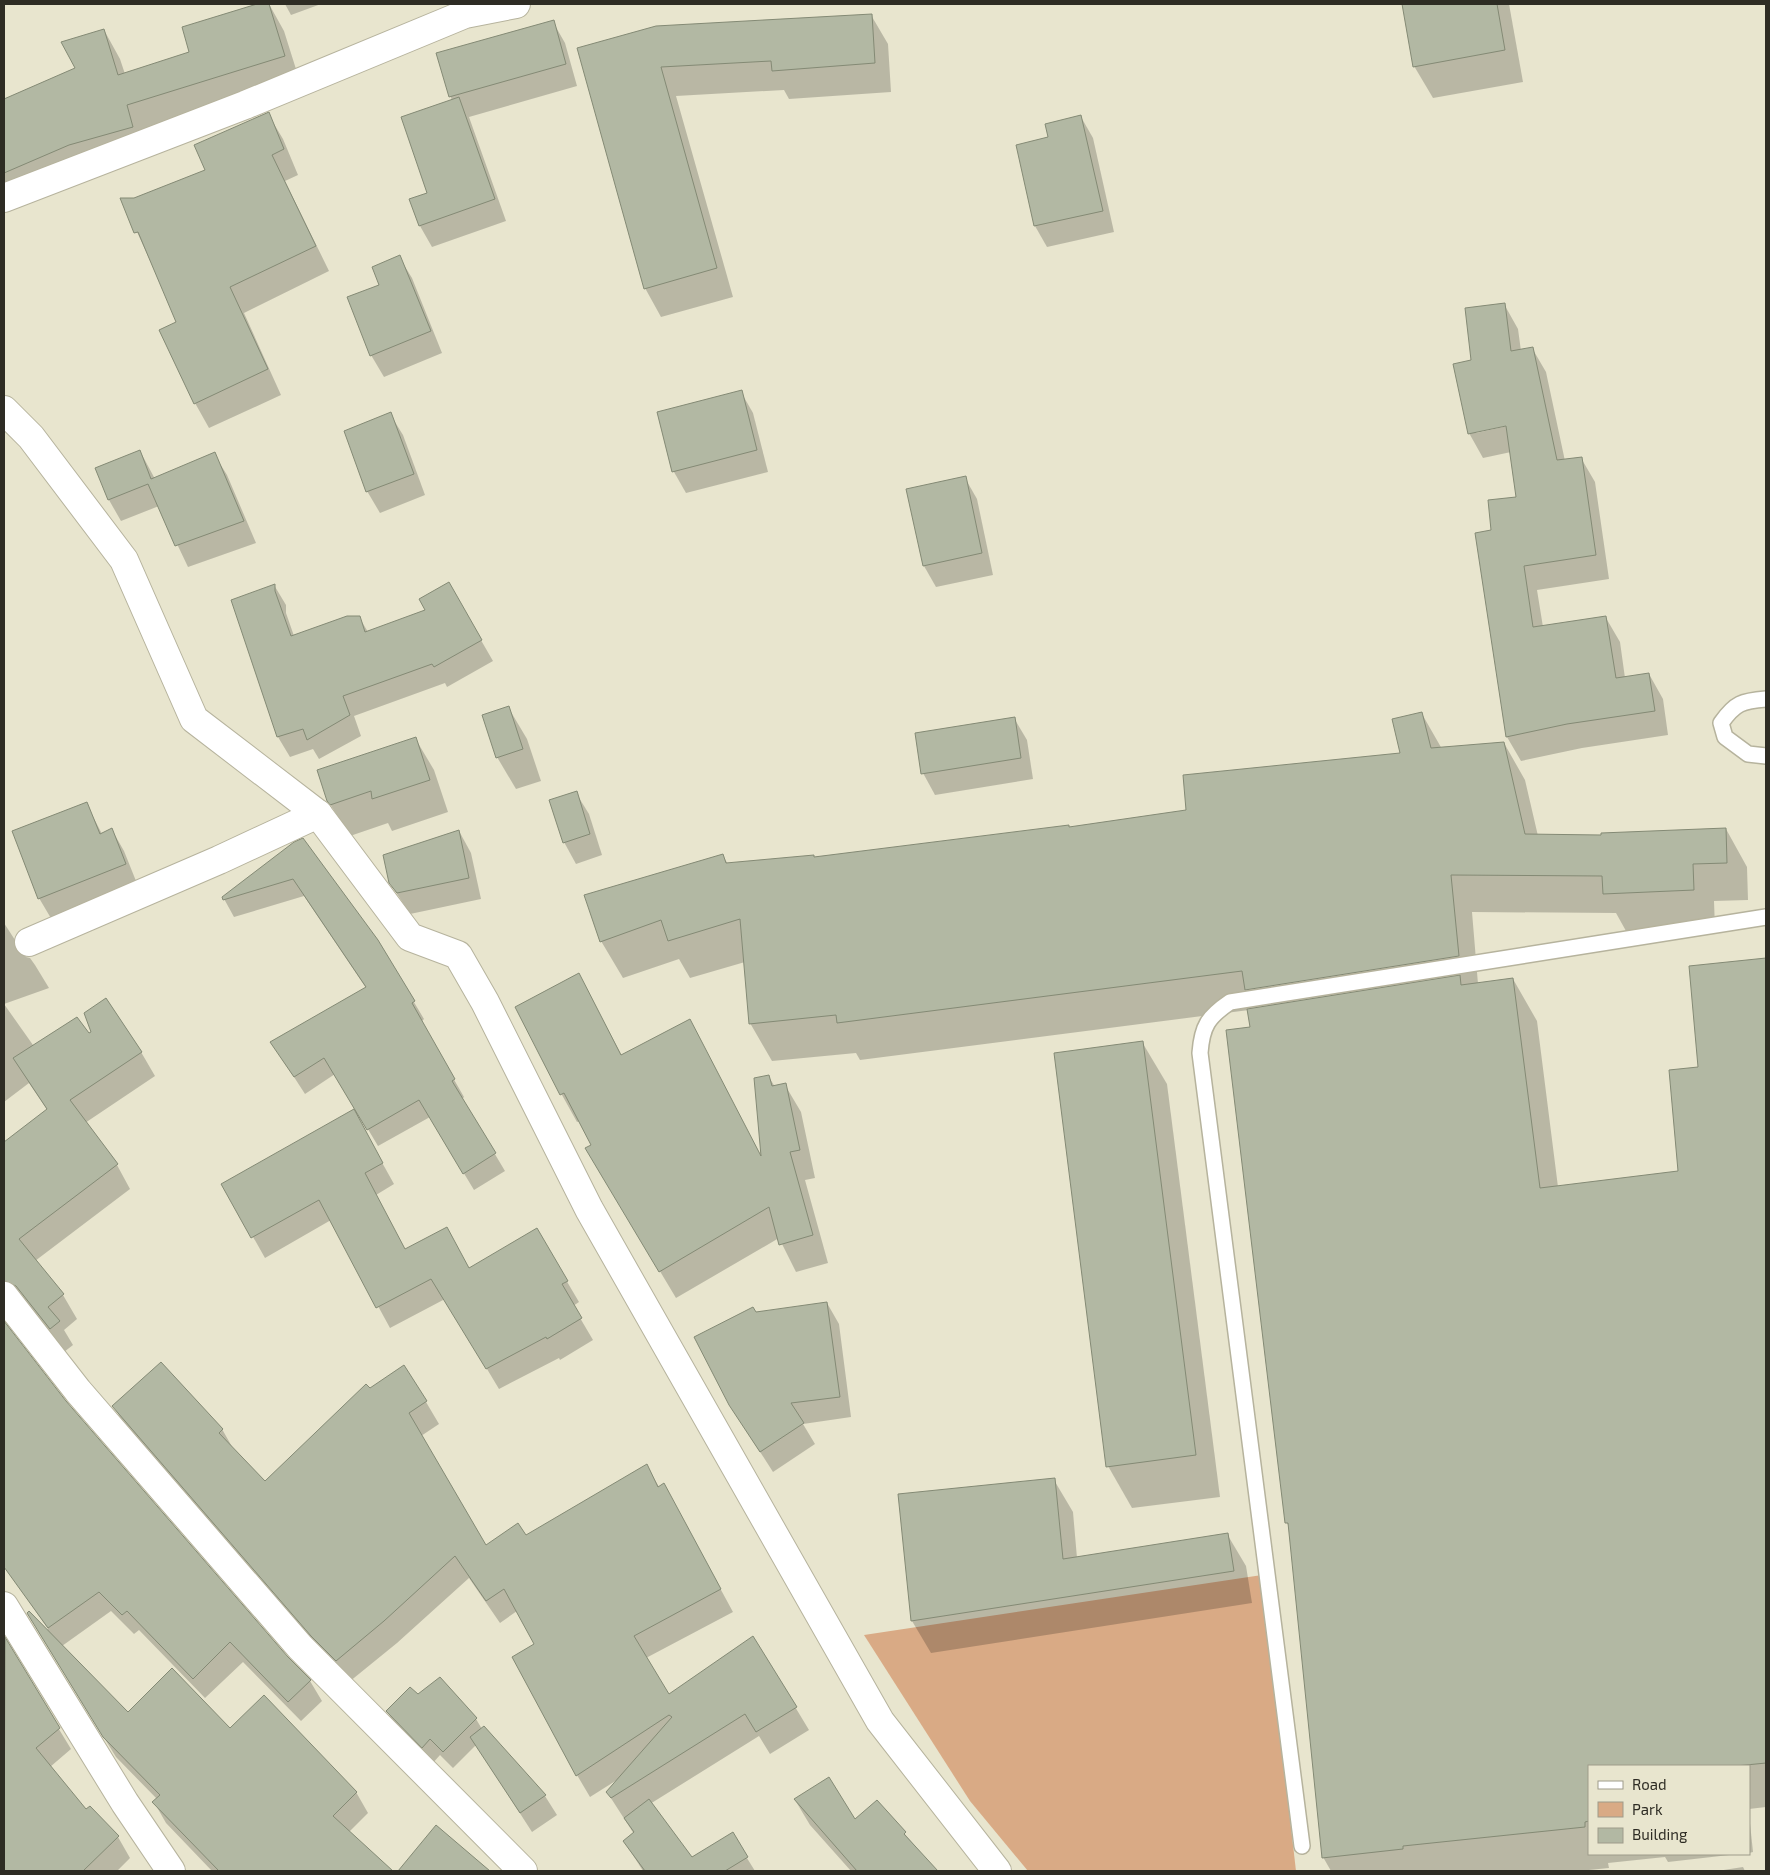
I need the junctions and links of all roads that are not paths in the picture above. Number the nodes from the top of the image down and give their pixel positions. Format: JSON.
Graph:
{"nodes":[{"id":1,"x":516,"y":4,"type":"edge"},
{"id":2,"x":4,"y":198,"type":"edge"},
{"id":3,"x":4,"y":410,"type":"edge"},
{"id":4,"x":1766,"y":699,"type":"edge"},
{"id":5,"x":1766,"y":756,"type":"edge"},
{"id":6,"x":318,"y":814,"type":"junction"},
{"id":7,"x":1766,"y":917,"type":"edge"},
{"id":8,"x":29,"y":942,"type":"dead end"},
{"id":9,"x":4,"y":1296,"type":"edge"},
{"id":10,"x":4,"y":1606,"type":"edge"},
{"id":11,"x":1302,"y":1846,"type":"dead end"},
{"id":12,"x":171,"y":1871,"type":"edge"},
{"id":13,"x":522,"y":1871,"type":"edge"},
{"id":14,"x":997,"y":1871,"type":"edge"}],
"edges":[{"from":1,"to":2,"type":"street"},
{"from":3,"to":6,"type":"street"},
{"from":4,"to":5,"type":"lane"},
{"from":6,"to":8,"type":"street"},
{"from":6,"to":14,"type":"street"},
{"from":7,"to":11,"type":"lane"},
{"from":9,"to":13,"type":"street"},
{"from":10,"to":12,"type":"street"}]}
